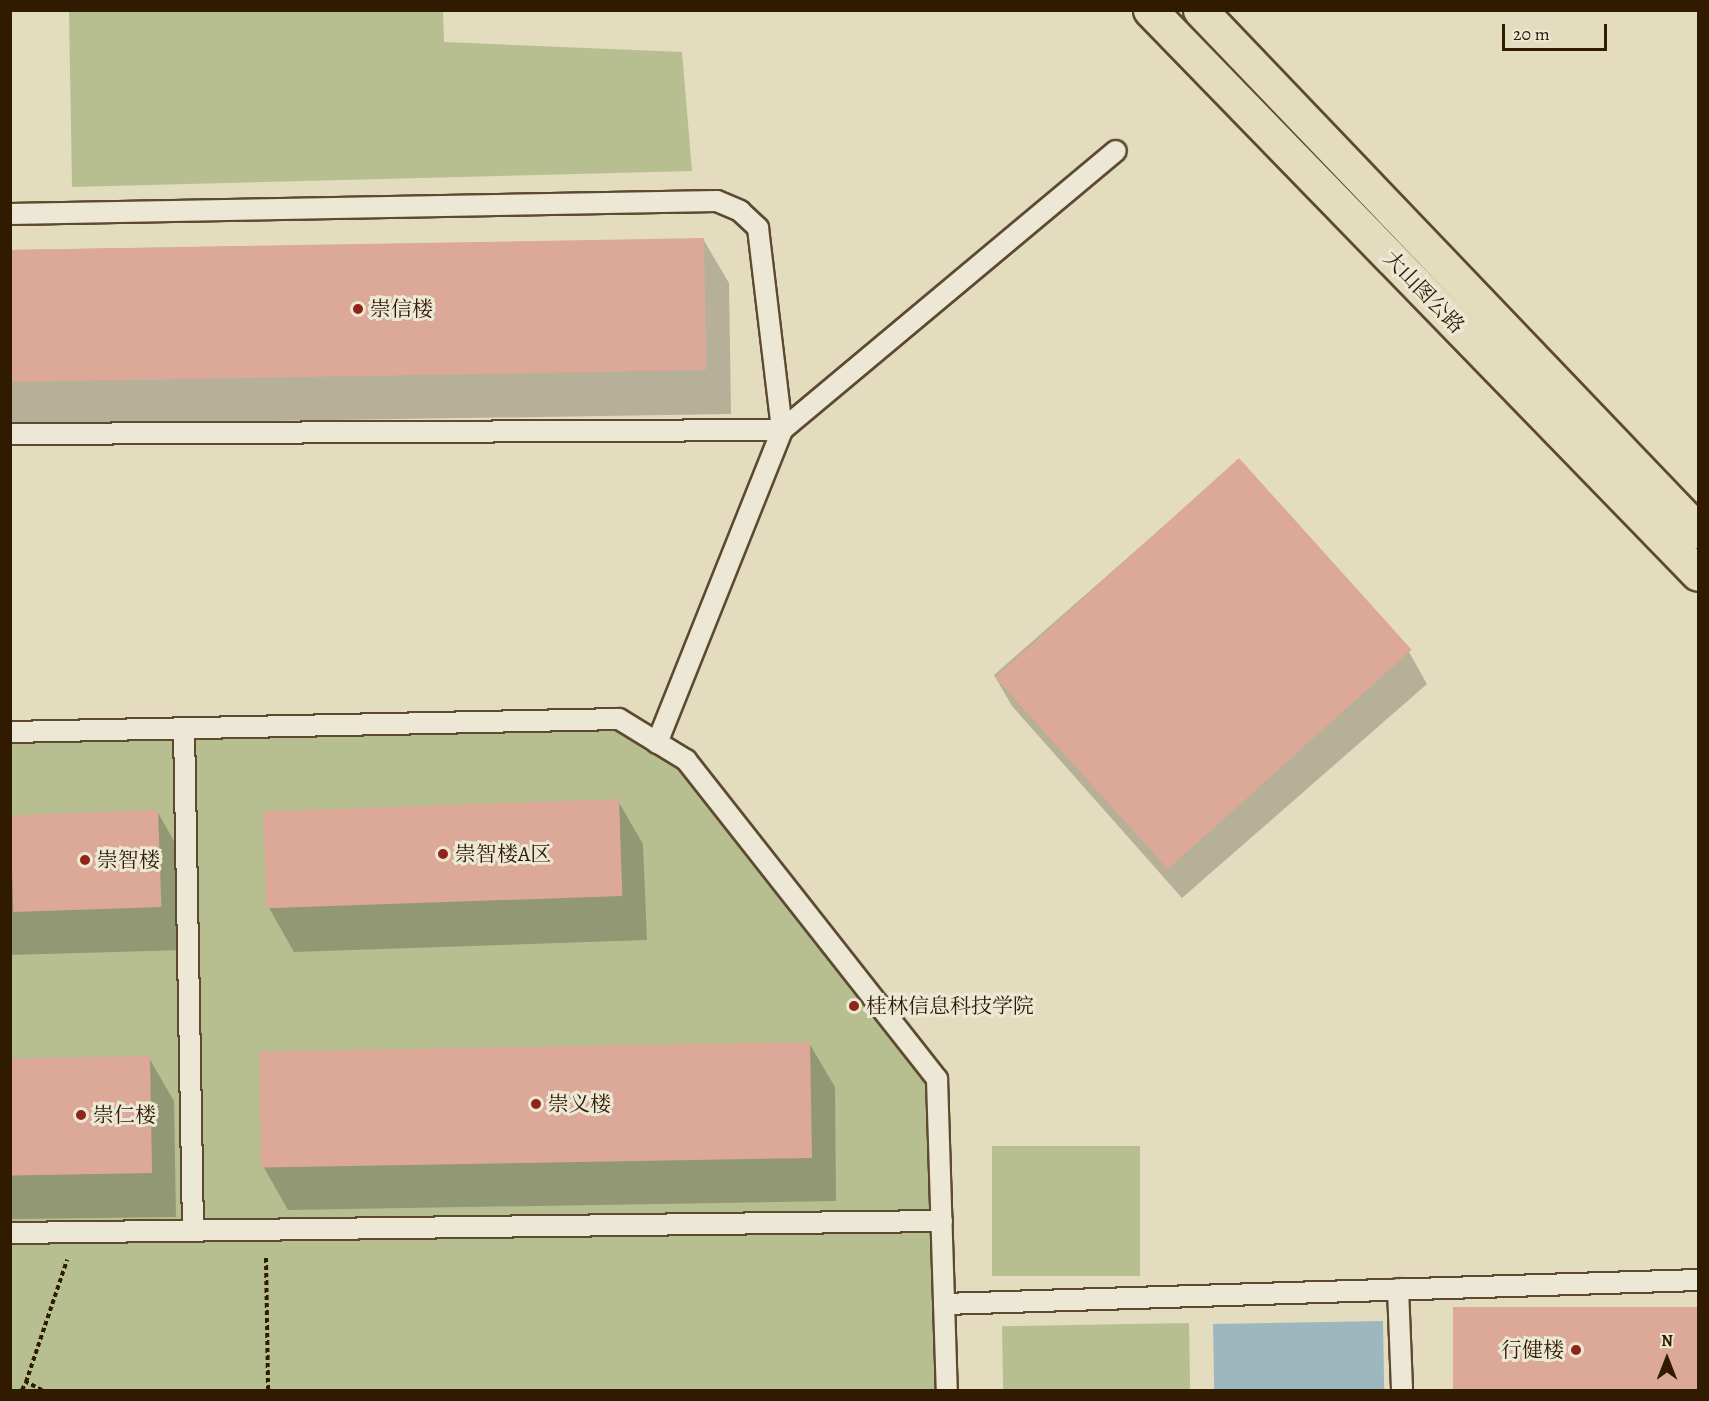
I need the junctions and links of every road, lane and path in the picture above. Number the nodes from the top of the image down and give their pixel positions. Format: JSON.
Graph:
{"nodes":[{"id":1,"x":1149,"y":10,"type":"edge"},
{"id":2,"x":1200,"y":10,"type":"edge"},
{"id":3,"x":1116,"y":151,"type":"dead end"},
{"id":4,"x":10,"y":214,"type":"edge"},
{"id":5,"x":782,"y":430,"type":"junction"},
{"id":6,"x":10,"y":434,"type":"edge"},
{"id":7,"x":1698,"y":531,"type":"edge"},
{"id":8,"x":1698,"y":574,"type":"edge"},
{"id":9,"x":184,"y":728,"type":"junction"},
{"id":10,"x":10,"y":732,"type":"edge"},
{"id":11,"x":657,"y":743,"type":"junction"},
{"id":12,"x":942,"y":1221,"type":"junction"},
{"id":13,"x":193,"y":1230,"type":"junction"},
{"id":14,"x":266,"y":1230,"type":"junction"},
{"id":15,"x":76,"y":1232,"type":"junction"},
{"id":16,"x":10,"y":1233,"type":"edge"},
{"id":17,"x":1698,"y":1280,"type":"edge"},
{"id":18,"x":1398,"y":1289,"type":"junction"},
{"id":19,"x":944,"y":1304,"type":"junction"},
{"id":20,"x":26,"y":1382,"type":"junction"},
{"id":21,"x":22,"y":1390,"type":"edge"},
{"id":22,"x":42,"y":1390,"type":"edge"},
{"id":23,"x":268,"y":1390,"type":"edge"},
{"id":24,"x":947,"y":1390,"type":"edge"},
{"id":25,"x":1402,"y":1390,"type":"edge"}],
"edges":[{"from":1,"to":8,"type":"main road","name":"大山图公路"},
{"from":2,"to":7,"type":"main road","name":"大山图公路"},
{"from":3,"to":5,"type":"lane"},
{"from":4,"to":5,"type":"lane"},
{"from":5,"to":6,"type":"lane"},
{"from":5,"to":11,"type":"lane"},
{"from":9,"to":10,"type":"lane"},
{"from":9,"to":11,"type":"lane"},
{"from":9,"to":13,"type":"lane"},
{"from":11,"to":12,"type":"lane"},
{"from":12,"to":14,"type":"lane"},
{"from":12,"to":19,"type":"lane"},
{"from":13,"to":14,"type":"lane"},
{"from":13,"to":15,"type":"lane"},
{"from":14,"to":23,"type":"path"},
{"from":15,"to":16,"type":"lane"},
{"from":15,"to":20,"type":"path"},
{"from":17,"to":18,"type":"lane"},
{"from":18,"to":19,"type":"lane"},
{"from":18,"to":25,"type":"lane"},
{"from":19,"to":24,"type":"lane"},
{"from":20,"to":21,"type":"path"},
{"from":20,"to":22,"type":"path"}]}
